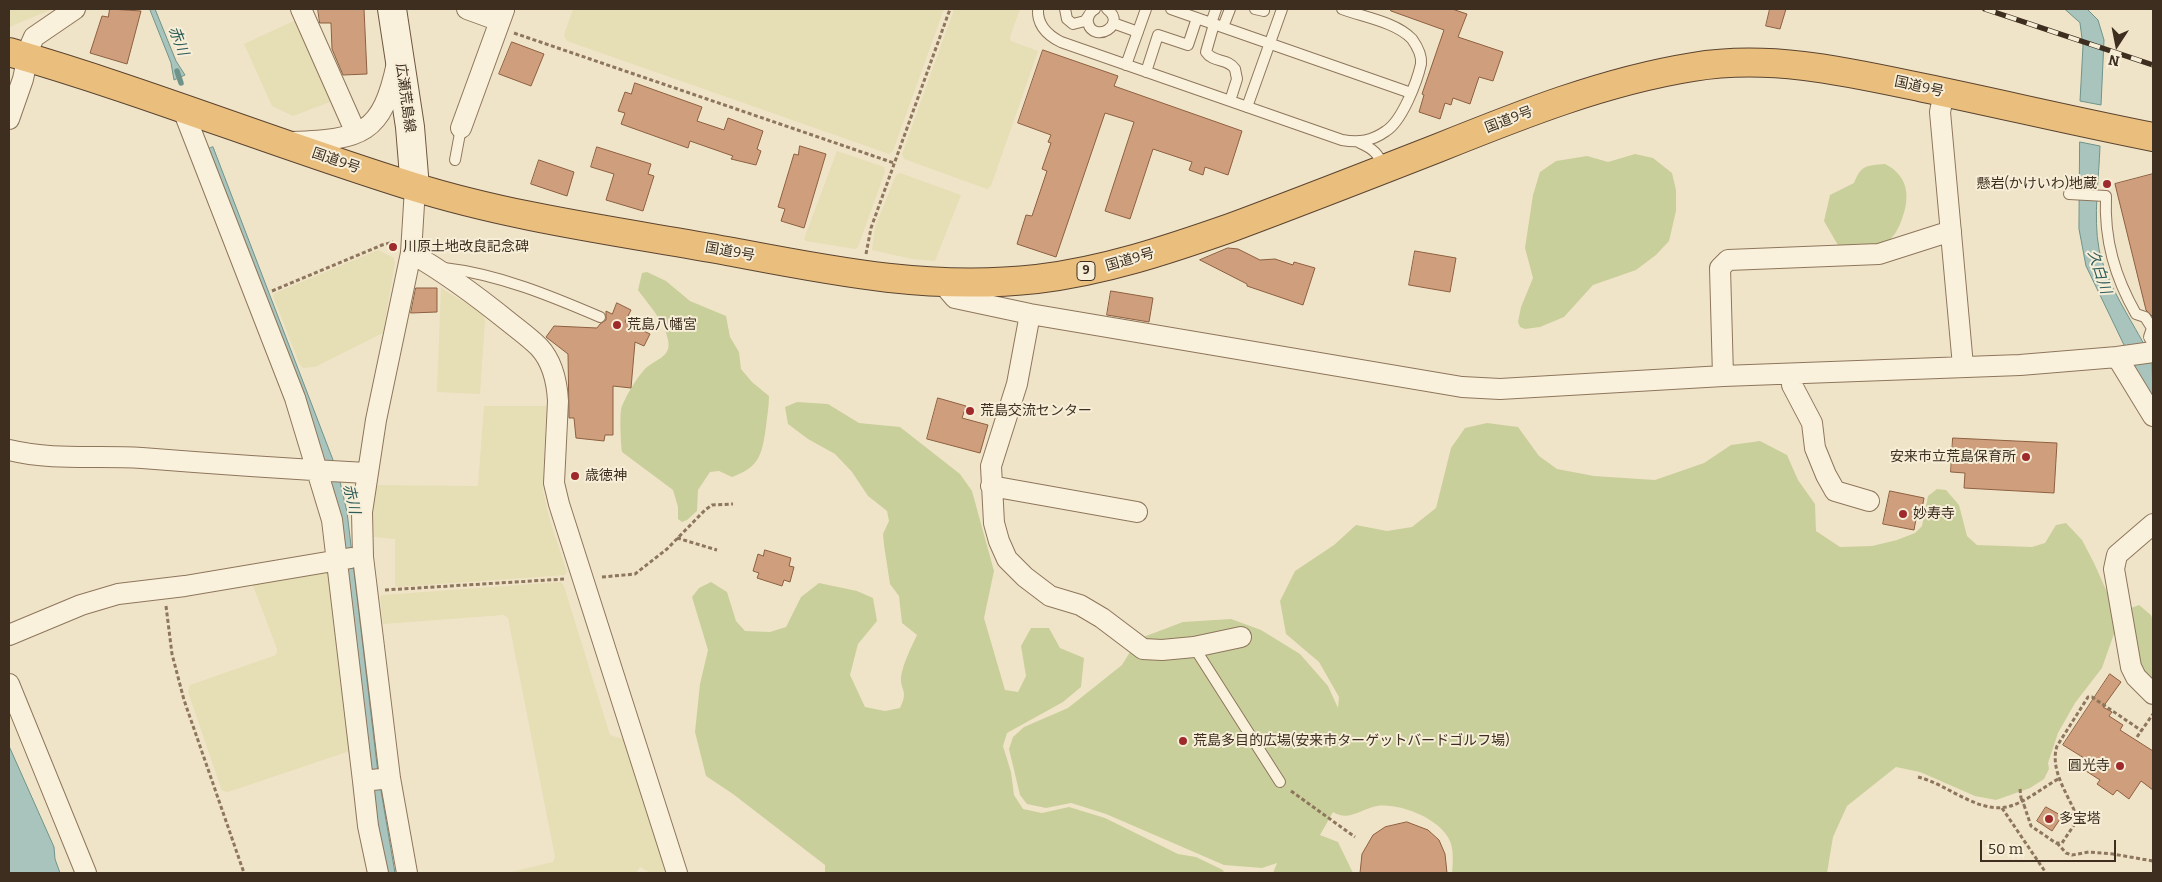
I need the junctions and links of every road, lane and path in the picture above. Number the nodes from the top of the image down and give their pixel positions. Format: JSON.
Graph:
{"nodes":[{"id":1,"x":75,"y":9,"type":"edge"},
{"id":2,"x":301,"y":9,"type":"edge"},
{"id":3,"x":392,"y":9,"type":"edge"},
{"id":4,"x":466,"y":9,"type":"edge"},
{"id":5,"x":950,"y":9,"type":"edge"},
{"id":6,"x":1038,"y":9,"type":"edge"},
{"id":7,"x":1065,"y":9,"type":"edge"},
{"id":8,"x":1106,"y":9,"type":"edge"},
{"id":9,"x":1146,"y":9,"type":"edge"},
{"id":10,"x":1171,"y":9,"type":"edge"},
{"id":11,"x":1216,"y":9,"type":"edge"},
{"id":12,"x":1230,"y":9,"type":"edge"},
{"id":13,"x":1255,"y":9,"type":"edge"},
{"id":14,"x":1264,"y":9,"type":"edge"},
{"id":15,"x":1282,"y":9,"type":"edge"},
{"id":16,"x":1342,"y":9,"type":"edge"},
{"id":17,"x":1091,"y":11,"type":"edge"},
{"id":18,"x":1197,"y":18,"type":"junction"},
{"id":19,"x":501,"y":19,"type":"edge"},
{"id":20,"x":1113,"y":23,"type":"junction"},
{"id":21,"x":1216,"y":25,"type":"junction"},
{"id":22,"x":1138,"y":32,"type":"junction"},
{"id":23,"x":1270,"y":44,"type":"junction"},
{"id":24,"x":18,"y":55,"type":"edge"},
{"id":25,"x":399,"y":55,"type":"junction"},
{"id":26,"x":1126,"y":65,"type":"junction"},
{"id":27,"x":1146,"y":72,"type":"junction"},
{"id":28,"x":1944,"y":92,"type":"junction"},
{"id":29,"x":1410,"y":93,"type":"junction"},
{"id":30,"x":1230,"y":101,"type":"junction"},
{"id":31,"x":1248,"y":107,"type":"junction"},
{"id":32,"x":183,"y":110,"type":"junction"},
{"id":33,"x":9,"y":119,"type":"edge"},
{"id":34,"x":460,"y":128,"type":"joint"},
{"id":35,"x":356,"y":133,"type":"junction"},
{"id":36,"x":2153,"y":138,"type":"edge"},
{"id":37,"x":282,"y":143,"type":"junction"},
{"id":38,"x":1360,"y":143,"type":"junction"},
{"id":39,"x":455,"y":160,"type":"dead end"},
{"id":40,"x":894,"y":164,"type":"junction"},
{"id":41,"x":1385,"y":169,"type":"junction"},
{"id":42,"x":415,"y":188,"type":"junction"},
{"id":43,"x":2069,"y":194,"type":"dead end"},
{"id":44,"x":1951,"y":231,"type":"junction"},
{"id":45,"x":411,"y":247,"type":"junction"},
{"id":46,"x":438,"y":268,"type":"junction"},
{"id":47,"x":862,"y":276,"type":"junction"},
{"id":48,"x":943,"y":284,"type":"junction"},
{"id":49,"x":270,"y":292,"type":"dead end"},
{"id":50,"x":1030,"y":314,"type":"junction"},
{"id":51,"x":600,"y":317,"type":"dead end"},
{"id":52,"x":2152,"y":349,"type":"edge"},
{"id":53,"x":2120,"y":357,"type":"junction"},
{"id":54,"x":1963,"y":366,"type":"junction"},
{"id":55,"x":1792,"y":375,"type":"junction"},
{"id":56,"x":1723,"y":376,"type":"junction"},
{"id":57,"x":2153,"y":416,"type":"edge"},
{"id":58,"x":9,"y":450,"type":"edge"},
{"id":59,"x":316,"y":470,"type":"junction"},
{"id":60,"x":366,"y":472,"type":"junction"},
{"id":61,"x":991,"y":486,"type":"junction"},
{"id":62,"x":1869,"y":501,"type":"dead end"},
{"id":63,"x":732,"y":504,"type":"dead end"},
{"id":64,"x":1137,"y":512,"type":"dead end"},
{"id":65,"x":2153,"y":524,"type":"edge"},
{"id":66,"x":677,"y":538,"type":"junction"},
{"id":67,"x":716,"y":550,"type":"dead end"},
{"id":68,"x":363,"y":557,"type":"junction"},
{"id":69,"x":338,"y":560,"type":"junction"},
{"id":70,"x":582,"y":578,"type":"junction"},
{"id":71,"x":163,"y":588,"type":"junction"},
{"id":72,"x":367,"y":591,"type":"junction"},
{"id":73,"x":9,"y":635,"type":"edge"},
{"id":74,"x":1241,"y":637,"type":"dead end"},
{"id":75,"x":1194,"y":647,"type":"junction"},
{"id":76,"x":9,"y":684,"type":"edge"},
{"id":77,"x":2153,"y":694,"type":"edge"},
{"id":78,"x":2153,"y":714,"type":"edge"},
{"id":79,"x":2142,"y":730,"type":"junction"},
{"id":80,"x":2138,"y":737,"type":"dead end"},
{"id":81,"x":1918,"y":777,"type":"dead end"},
{"id":82,"x":2060,"y":778,"type":"junction"},
{"id":83,"x":376,"y":780,"type":"junction"},
{"id":84,"x":1280,"y":782,"type":"joint"},
{"id":85,"x":2020,"y":789,"type":"dead end"},
{"id":86,"x":2002,"y":808,"type":"junction"},
{"id":87,"x":1355,"y":837,"type":"dead end"},
{"id":88,"x":2056,"y":843,"type":"junction"},
{"id":89,"x":2153,"y":861,"type":"edge"},
{"id":90,"x":86,"y":873,"type":"edge"},
{"id":91,"x":244,"y":873,"type":"edge"},
{"id":92,"x":378,"y":873,"type":"edge"},
{"id":93,"x":408,"y":873,"type":"edge"},
{"id":94,"x":677,"y":873,"type":"edge"},
{"id":95,"x":2046,"y":873,"type":"edge"}],
"edges":[{"from":1,"to":24,"type":"street"},
{"from":2,"to":35,"type":"street"},
{"from":3,"to":25,"type":"main road","name":"広瀬荒島線"},
{"from":4,"to":19,"type":"street"},
{"from":5,"to":40,"type":"path"},
{"from":6,"to":26,"type":"lane"},
{"from":7,"to":17,"type":"lane"},
{"from":8,"to":20,"type":"lane"},
{"from":9,"to":22,"type":"lane"},
{"from":10,"to":18,"type":"lane"},
{"from":11,"to":21,"type":"lane"},
{"from":12,"to":21,"type":"lane"},
{"from":13,"to":14,"type":"lane"},
{"from":15,"to":23,"type":"lane"},
{"from":16,"to":29,"type":"lane"},
{"from":17,"to":20,"type":"lane"},
{"from":18,"to":21,"type":"lane"},
{"from":18,"to":27,"type":"lane"},
{"from":19,"to":34,"type":"street"},
{"from":19,"to":40,"type":"path"},
{"from":20,"to":22,"type":"lane"},
{"from":21,"to":23,"type":"lane"},
{"from":21,"to":30,"type":"lane"},
{"from":22,"to":26,"type":"lane"},
{"from":23,"to":29,"type":"lane"},
{"from":23,"to":31,"type":"lane"},
{"from":24,"to":32,"type":"highway","name":"国道9号","number":"9"},
{"from":24,"to":33,"type":"street"},
{"from":25,"to":35,"type":"street"},
{"from":25,"to":42,"type":"main road","name":"広瀬荒島線"},
{"from":26,"to":27,"type":"lane"},
{"from":27,"to":30,"type":"lane"},
{"from":28,"to":36,"type":"highway","name":"国道9号","number":"9"},
{"from":28,"to":41,"type":"highway","name":"国道9号","number":"9"},
{"from":28,"to":44,"type":"street"},
{"from":29,"to":38,"type":"lane"},
{"from":30,"to":31,"type":"lane"},
{"from":31,"to":38,"type":"lane"},
{"from":32,"to":37,"type":"highway","name":"国道9号","number":"9"},
{"from":32,"to":59,"type":"street"},
{"from":34,"to":39,"type":"lane"},
{"from":35,"to":37,"type":"street"},
{"from":37,"to":42,"type":"highway","name":"国道9号","number":"9"},
{"from":38,"to":41,"type":"lane"},
{"from":40,"to":47,"type":"path"},
{"from":41,"to":48,"type":"highway","name":"国道9号","number":"9"},
{"from":42,"to":45,"type":"street"},
{"from":42,"to":47,"type":"highway","name":"国道9号","number":"9"},
{"from":43,"to":52,"type":"lane"},
{"from":44,"to":54,"type":"street"},
{"from":44,"to":56,"type":"street"},
{"from":45,"to":46,"type":"street"},
{"from":45,"to":49,"type":"path"},
{"from":45,"to":60,"type":"street"},
{"from":46,"to":51,"type":"lane"},
{"from":46,"to":70,"type":"street"},
{"from":47,"to":48,"type":"highway","name":"国道9号","number":"9"},
{"from":48,"to":50,"type":"street"},
{"from":50,"to":56,"type":"street"},
{"from":50,"to":61,"type":"street"},
{"from":52,"to":53,"type":"street"},
{"from":53,"to":54,"type":"street"},
{"from":53,"to":57,"type":"street"},
{"from":54,"to":55,"type":"street"},
{"from":55,"to":56,"type":"street"},
{"from":55,"to":62,"type":"street"},
{"from":58,"to":59,"type":"street"},
{"from":59,"to":60,"type":"street"},
{"from":59,"to":69,"type":"street"},
{"from":60,"to":68,"type":"street"},
{"from":61,"to":64,"type":"street"},
{"from":61,"to":75,"type":"street"},
{"from":63,"to":66,"type":"path"},
{"from":65,"to":77,"type":"street"},
{"from":66,"to":67,"type":"path"},
{"from":66,"to":70,"type":"path"},
{"from":68,"to":69,"type":"street"},
{"from":68,"to":72,"type":"street"},
{"from":69,"to":71,"type":"street"},
{"from":69,"to":83,"type":"street"},
{"from":70,"to":72,"type":"path"},
{"from":70,"to":94,"type":"street"},
{"from":71,"to":73,"type":"street"},
{"from":71,"to":91,"type":"path"},
{"from":72,"to":83,"type":"street"},
{"from":74,"to":75,"type":"street"},
{"from":75,"to":84,"type":"lane"},
{"from":76,"to":90,"type":"street"},
{"from":78,"to":79,"type":"path"},
{"from":79,"to":80,"type":"path"},
{"from":79,"to":82,"type":"path"},
{"from":81,"to":86,"type":"path"},
{"from":82,"to":86,"type":"path"},
{"from":82,"to":88,"type":"path"},
{"from":83,"to":92,"type":"street"},
{"from":83,"to":93,"type":"street"},
{"from":84,"to":87,"type":"path"},
{"from":85,"to":88,"type":"path","bridge":true},
{"from":86,"to":95,"type":"path"},
{"from":88,"to":89,"type":"path"}]}
